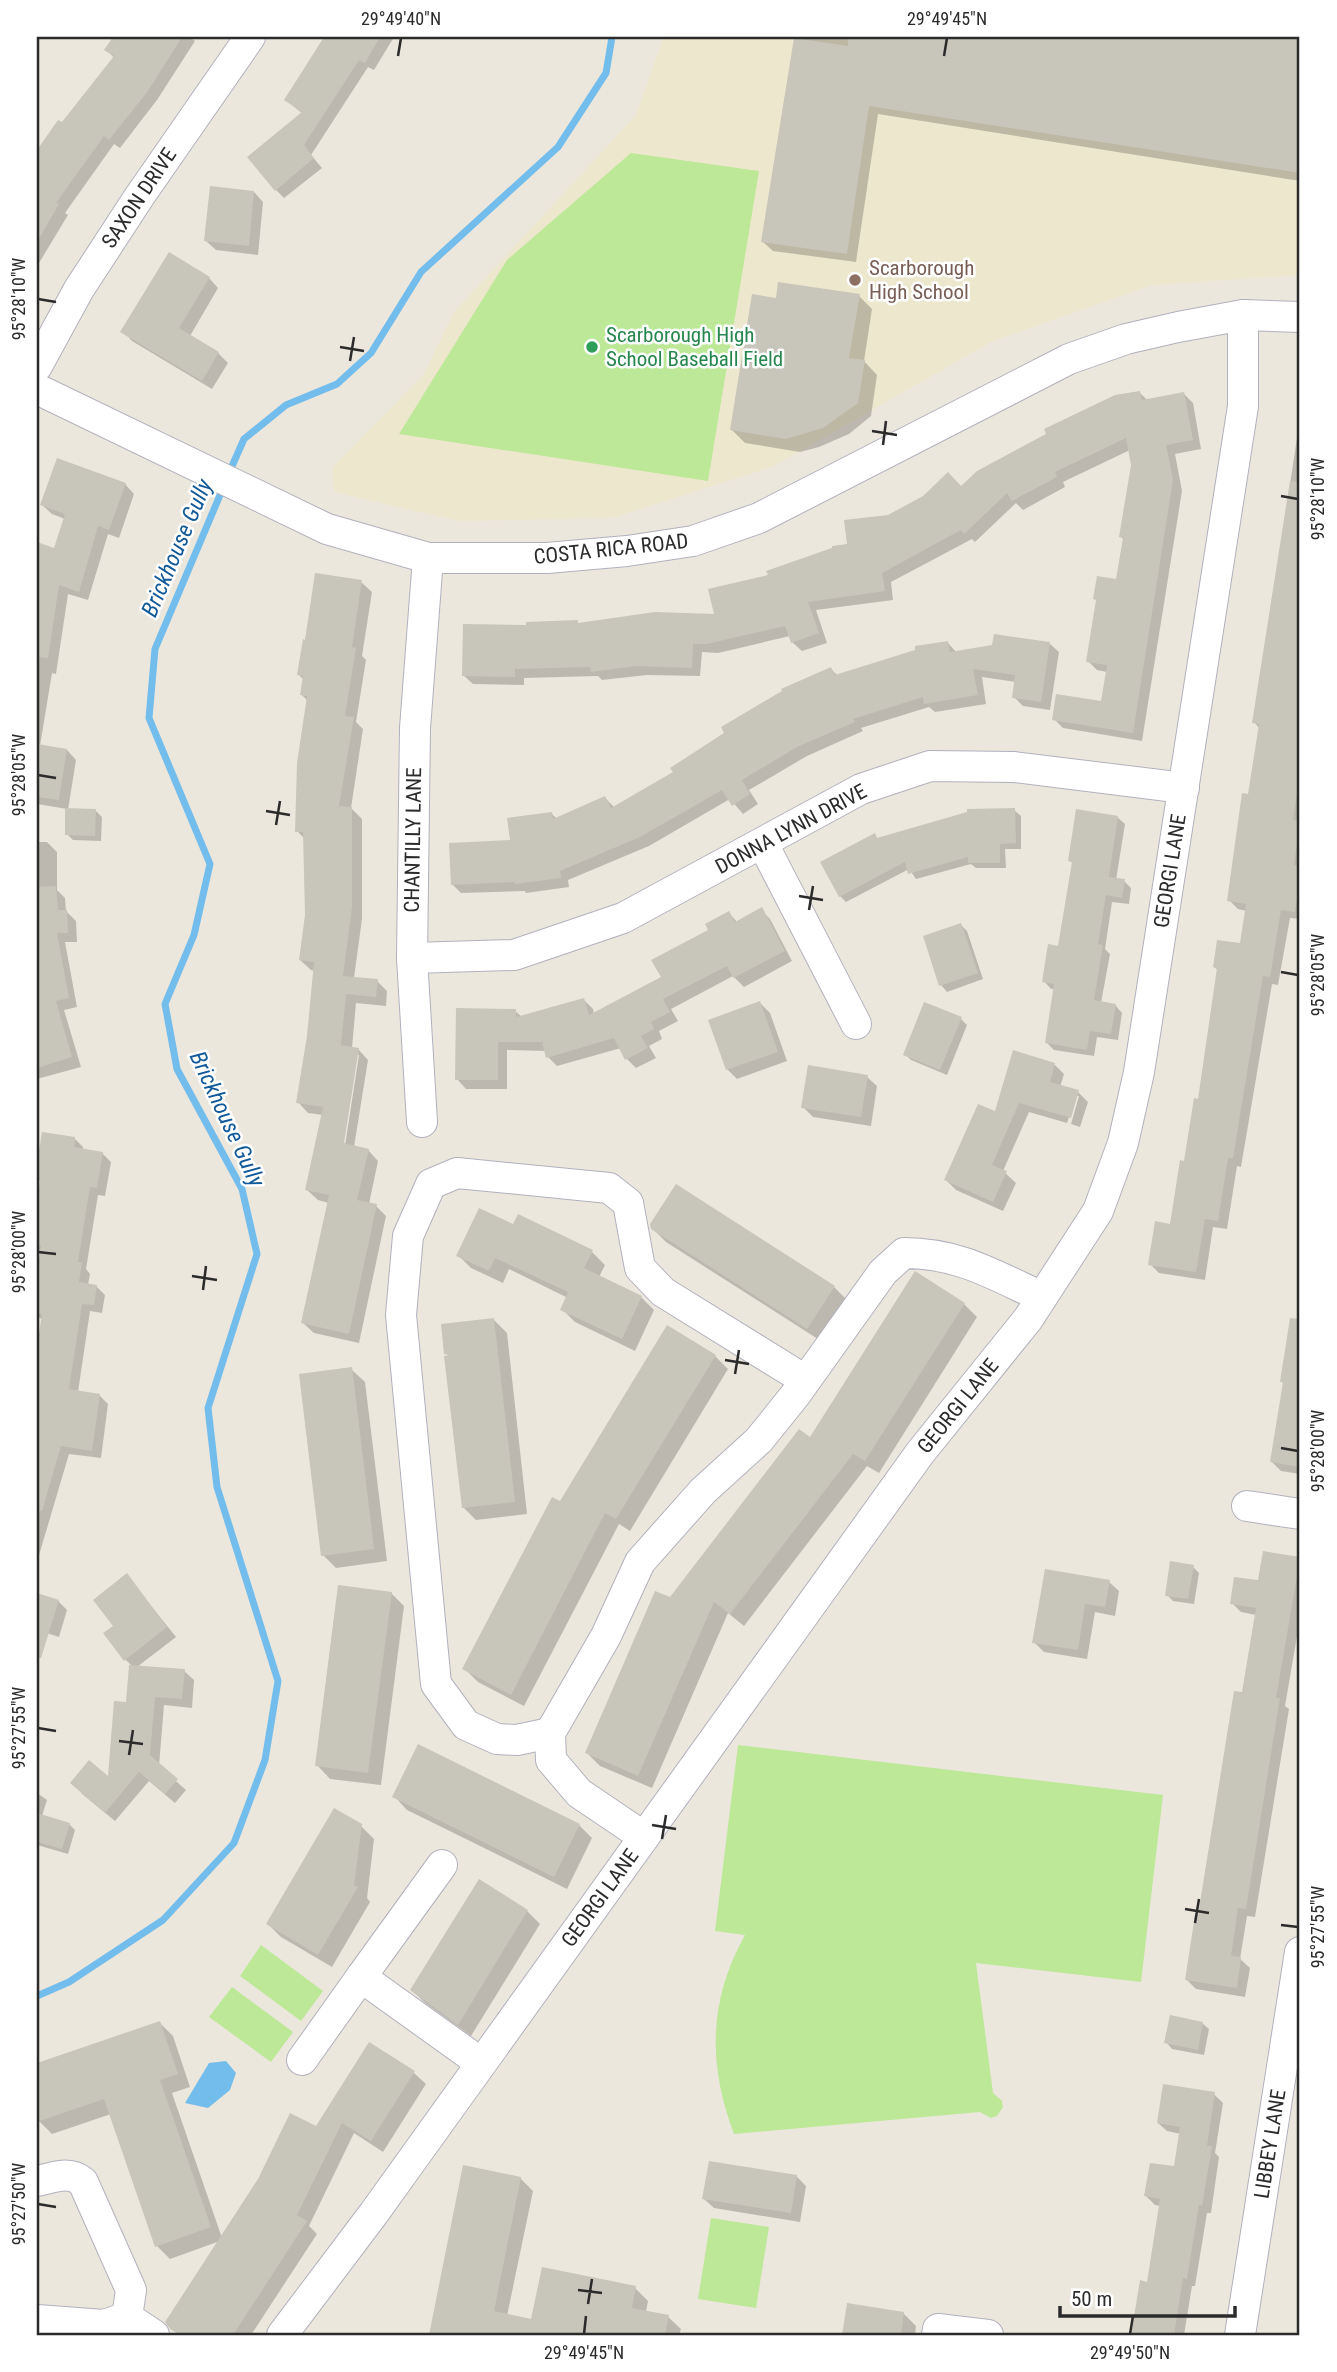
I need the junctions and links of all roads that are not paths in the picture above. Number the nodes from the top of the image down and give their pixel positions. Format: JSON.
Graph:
{"nodes":[{"id":1,"x":250,"y":37,"type":"edge"},
{"id":2,"x":1244,"y":316,"type":"junction"},
{"id":3,"x":1300,"y":317,"type":"edge"},
{"id":4,"x":37,"y":366,"type":"edge"},
{"id":5,"x":37,"y":389,"type":"edge"},
{"id":6,"x":428,"y":558,"type":"junction"},
{"id":7,"x":1184,"y":788,"type":"junction"},
{"id":8,"x":763,"y":844,"type":"junction"},
{"id":9,"x":412,"y":958,"type":"junction"},
{"id":10,"x":856,"y":1024,"type":"dead end"},
{"id":11,"x":422,"y":1122,"type":"dead end"},
{"id":12,"x":1042,"y":1297,"type":"junction"},
{"id":13,"x":805,"y":1380,"type":"junction"},
{"id":14,"x":1247,"y":1506,"type":"dead end"},
{"id":15,"x":1300,"y":1514,"type":"edge"},
{"id":16,"x":550,"y":1746,"type":"junction"},
{"id":17,"x":644,"y":1837,"type":"junction"},
{"id":18,"x":442,"y":1865,"type":"dead end"},
{"id":19,"x":1300,"y":1952,"type":"edge"},
{"id":20,"x":361,"y":1977,"type":"junction"},
{"id":21,"x":302,"y":2060,"type":"dead end"},
{"id":22,"x":481,"y":2063,"type":"junction"},
{"id":23,"x":37,"y":2181,"type":"edge"},
{"id":24,"x":127,"y":2316,"type":"junction"},
{"id":25,"x":37,"y":2320,"type":"edge"},
{"id":26,"x":153,"y":2335,"type":"edge"},
{"id":27,"x":282,"y":2335,"type":"edge"},
{"id":28,"x":937,"y":2335,"type":"edge"},
{"id":29,"x":988,"y":2335,"type":"edge"},
{"id":30,"x":1240,"y":2335,"type":"edge"}],
"edges":[{"from":1,"to":4,"type":"street","name":"SAXON DRIVE"},
{"from":2,"to":3,"type":"street","name":"COSTA RICA ROAD"},
{"from":2,"to":6,"type":"street","name":"COSTA RICA ROAD"},
{"from":2,"to":7,"type":"street","name":"GEORGI LANE"},
{"from":5,"to":6,"type":"street","name":"COSTA RICA ROAD"},
{"from":6,"to":9,"type":"street","name":"CHANTILLY LANE"},
{"from":7,"to":8,"type":"street","name":"DONNA LYNN DRIVE"},
{"from":7,"to":12,"type":"street","name":"GEORGI LANE"},
{"from":8,"to":9,"type":"street","name":"DONNA LYNN DRIVE"},
{"from":8,"to":10,"type":"street"},
{"from":9,"to":11,"type":"street","name":"CHANTILLY LANE"},
{"from":12,"to":13,"type":"street"},
{"from":12,"to":17,"type":"street","name":"GEORGI LANE"},
{"from":13,"to":16,"type":"street"},
{"from":13,"to":16,"type":"street"},
{"from":14,"to":15,"type":"street"},
{"from":16,"to":17,"type":"street"},
{"from":17,"to":22,"type":"street","name":"GEORGI LANE"},
{"from":18,"to":20,"type":"street"},
{"from":19,"to":30,"type":"street","name":"LIBBEY LANE"},
{"from":20,"to":21,"type":"street"},
{"from":20,"to":22,"type":"street"},
{"from":22,"to":27,"type":"street","name":"GEORGI LANE"},
{"from":23,"to":24,"type":"street"},
{"from":24,"to":25,"type":"street"},
{"from":24,"to":26,"type":"street"},
{"from":28,"to":29,"type":"street"}]}
